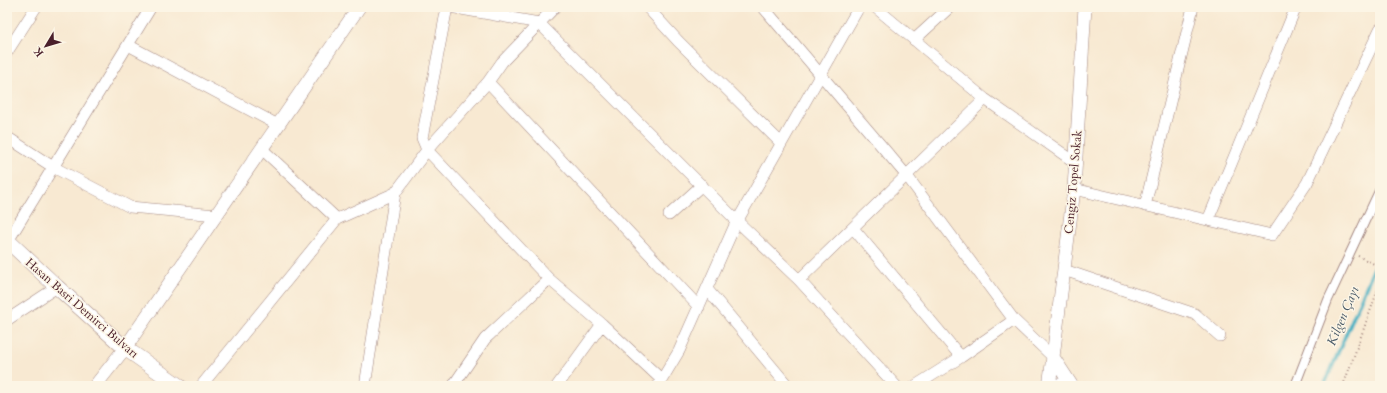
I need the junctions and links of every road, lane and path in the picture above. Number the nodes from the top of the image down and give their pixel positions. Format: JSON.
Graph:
{"nodes":[{"id":1,"x":36,"y":7,"type":"edge"},
{"id":2,"x":151,"y":7,"type":"edge"},
{"id":3,"x":359,"y":7,"type":"edge"},
{"id":4,"x":449,"y":7,"type":"edge"},
{"id":5,"x":555,"y":7,"type":"edge"},
{"id":6,"x":647,"y":7,"type":"edge"},
{"id":7,"x":764,"y":7,"type":"edge"},
{"id":8,"x":859,"y":7,"type":"edge"},
{"id":9,"x":875,"y":7,"type":"edge"},
{"id":10,"x":950,"y":7,"type":"edge"},
{"id":11,"x":1086,"y":7,"type":"edge"},
{"id":12,"x":1193,"y":7,"type":"edge"},
{"id":13,"x":1296,"y":7,"type":"edge"},
{"id":14,"x":539,"y":23,"type":"junction"},
{"id":15,"x":1380,"y":29,"type":"edge"},
{"id":16,"x":914,"y":40,"type":"junction"},
{"id":17,"x":128,"y":45,"type":"junction"},
{"id":18,"x":7,"y":52,"type":"edge"},
{"id":19,"x":820,"y":74,"type":"junction"},
{"id":20,"x":488,"y":82,"type":"junction"},
{"id":21,"x":986,"y":99,"type":"junction"},
{"id":22,"x":278,"y":125,"type":"junction"},
{"id":23,"x":7,"y":137,"type":"edge"},
{"id":24,"x":781,"y":143,"type":"junction"},
{"id":25,"x":262,"y":149,"type":"junction"},
{"id":26,"x":427,"y":150,"type":"junction"},
{"id":27,"x":1076,"y":163,"type":"junction"},
{"id":28,"x":53,"y":167,"type":"junction"},
{"id":29,"x":907,"y":176,"type":"junction"},
{"id":30,"x":702,"y":186,"type":"junction"},
{"id":31,"x":1074,"y":189,"type":"junction"},
{"id":32,"x":1380,"y":189,"type":"edge"},
{"id":33,"x":394,"y":193,"type":"junction"},
{"id":34,"x":1145,"y":206,"type":"junction"},
{"id":35,"x":669,"y":214,"type":"dead end"},
{"id":36,"x":216,"y":215,"type":"junction"},
{"id":37,"x":338,"y":219,"type":"junction"},
{"id":38,"x":1208,"y":220,"type":"junction"},
{"id":39,"x":737,"y":221,"type":"junction"},
{"id":40,"x":853,"y":228,"type":"junction"},
{"id":41,"x":7,"y":241,"type":"edge"},
{"id":42,"x":1360,"y":258,"type":"dead end"},
{"id":43,"x":1379,"y":266,"type":"edge"},
{"id":44,"x":1064,"y":270,"type":"junction"},
{"id":45,"x":549,"y":279,"type":"junction"},
{"id":46,"x":799,"y":280,"type":"junction"},
{"id":47,"x":1380,"y":284,"type":"edge"},
{"id":48,"x":57,"y":287,"type":"junction"},
{"id":49,"x":707,"y":289,"type":"junction"},
{"id":50,"x":699,"y":307,"type":"junction"},
{"id":51,"x":7,"y":320,"type":"edge"},
{"id":52,"x":1014,"y":320,"type":"junction"},
{"id":53,"x":602,"y":324,"type":"junction"},
{"id":54,"x":1220,"y":336,"type":"dead end"},
{"id":55,"x":125,"y":348,"type":"junction"},
{"id":56,"x":961,"y":357,"type":"junction"},
{"id":57,"x":1053,"y":357,"type":"junction"},
{"id":58,"x":660,"y":383,"type":"edge"},
{"id":59,"x":95,"y":386,"type":"edge"},
{"id":60,"x":180,"y":386,"type":"edge"},
{"id":61,"x":201,"y":386,"type":"edge"},
{"id":62,"x":365,"y":386,"type":"edge"},
{"id":63,"x":453,"y":386,"type":"edge"},
{"id":64,"x":557,"y":386,"type":"edge"},
{"id":65,"x":788,"y":386,"type":"edge"},
{"id":66,"x":896,"y":386,"type":"edge"},
{"id":67,"x":915,"y":386,"type":"edge"},
{"id":68,"x":1049,"y":386,"type":"edge"},
{"id":69,"x":1056,"y":386,"type":"edge"},
{"id":70,"x":1060,"y":386,"type":"edge"},
{"id":71,"x":1072,"y":386,"type":"edge"},
{"id":72,"x":1294,"y":386,"type":"edge"},
{"id":73,"x":1343,"y":386,"type":"edge"}],
"edges":[{"from":1,"to":18,"type":"street"},
{"from":2,"to":17,"type":"street"},
{"from":3,"to":22,"type":"street"},
{"from":4,"to":14,"type":"street"},
{"from":4,"to":26,"type":"street"},
{"from":5,"to":14,"type":"street"},
{"from":6,"to":24,"type":"street"},
{"from":7,"to":19,"type":"street"},
{"from":8,"to":19,"type":"street"},
{"from":9,"to":16,"type":"street"},
{"from":10,"to":16,"type":"street"},
{"from":11,"to":27,"type":"street","name":"Cengiz Topel Sokak"},
{"from":12,"to":34,"type":"street"},
{"from":13,"to":38,"type":"street"},
{"from":14,"to":20,"type":"street"},
{"from":14,"to":30,"type":"street"},
{"from":15,"to":38,"type":"street"},
{"from":16,"to":21,"type":"street"},
{"from":17,"to":22,"type":"street"},
{"from":17,"to":28,"type":"street"},
{"from":19,"to":24,"type":"street"},
{"from":19,"to":29,"type":"street"},
{"from":20,"to":26,"type":"street"},
{"from":20,"to":50,"type":"street"},
{"from":21,"to":27,"type":"street"},
{"from":21,"to":29,"type":"street"},
{"from":22,"to":25,"type":"street"},
{"from":23,"to":28,"type":"street"},
{"from":24,"to":39,"type":"street"},
{"from":25,"to":36,"type":"street"},
{"from":25,"to":37,"type":"street"},
{"from":26,"to":33,"type":"street"},
{"from":26,"to":45,"type":"street"},
{"from":27,"to":31,"type":"street","name":"Cengiz Topel Sokak"},
{"from":28,"to":36,"type":"street"},
{"from":28,"to":41,"type":"street"},
{"from":29,"to":40,"type":"street"},
{"from":29,"to":52,"type":"street"},
{"from":30,"to":35,"type":"street"},
{"from":30,"to":39,"type":"street"},
{"from":31,"to":34,"type":"street"},
{"from":31,"to":44,"type":"street","name":"Cengiz Topel Sokak"},
{"from":32,"to":72,"type":"street"},
{"from":33,"to":37,"type":"street"},
{"from":33,"to":62,"type":"street"},
{"from":34,"to":38,"type":"street"},
{"from":36,"to":55,"type":"street"},
{"from":37,"to":61,"type":"street"},
{"from":39,"to":46,"type":"street"},
{"from":39,"to":49,"type":"street"},
{"from":40,"to":46,"type":"street"},
{"from":40,"to":56,"type":"street"},
{"from":41,"to":48,"type":"main road","name":"Hasan Basri Demirci Bulvarı"},
{"from":42,"to":43,"type":"path"},
{"from":44,"to":54,"type":"street"},
{"from":44,"to":57,"type":"street","name":"Cengiz Topel Sokak"},
{"from":45,"to":53,"type":"street"},
{"from":45,"to":63,"type":"street"},
{"from":46,"to":66,"type":"street"},
{"from":47,"to":73,"type":"path"},
{"from":48,"to":51,"type":"street"},
{"from":48,"to":55,"type":"main road","name":"Hasan Basri Demirci Bulvarı"},
{"from":49,"to":50,"type":"street"},
{"from":49,"to":65,"type":"street"},
{"from":50,"to":58,"type":"street"},
{"from":52,"to":56,"type":"street"},
{"from":52,"to":57,"type":"street"},
{"from":53,"to":58,"type":"street"},
{"from":53,"to":64,"type":"street"},
{"from":55,"to":59,"type":"street"},
{"from":55,"to":60,"type":"main road","name":"Hasan Basri Demirci Bulvarı"},
{"from":56,"to":67,"type":"street"},
{"from":57,"to":68,"type":"street","name":"Cengiz Topel Sokak"},
{"from":57,"to":71,"type":"street"},
{"from":69,"to":70,"type":"main road"}]}
